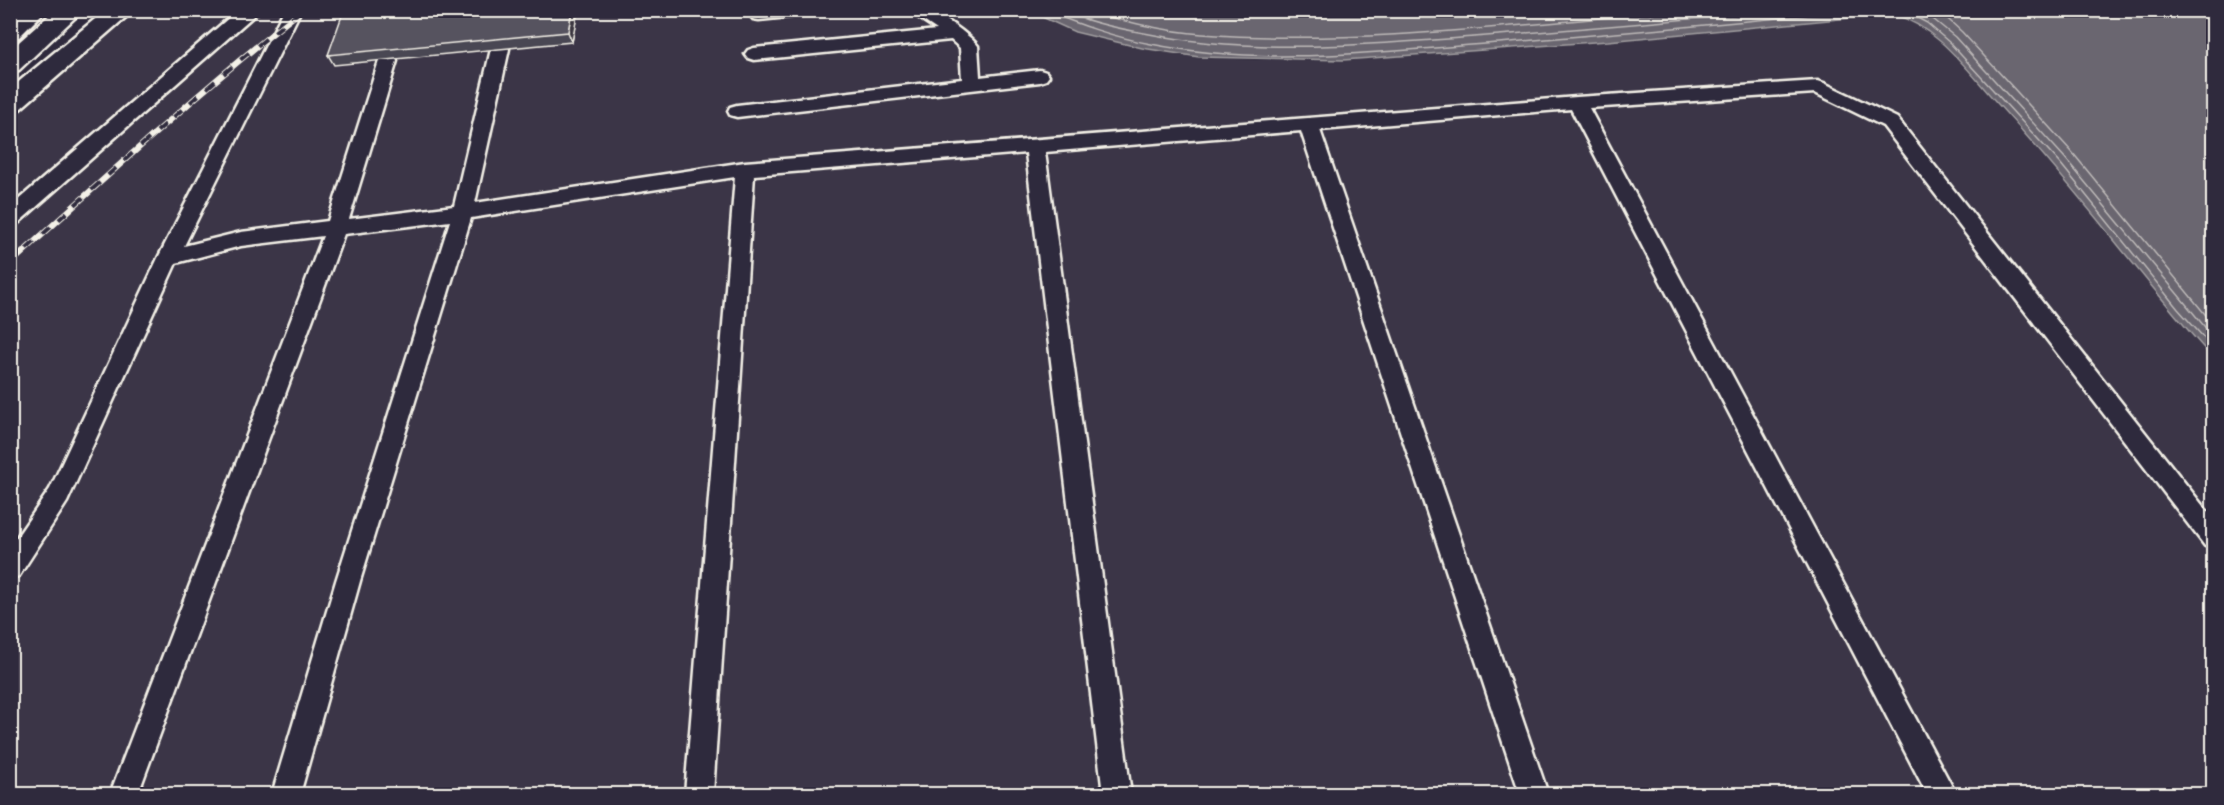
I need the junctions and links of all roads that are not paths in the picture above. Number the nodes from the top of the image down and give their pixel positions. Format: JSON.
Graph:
{"nodes":[{"id":1,"x":34,"y":10,"type":"edge"},
{"id":2,"x":71,"y":10,"type":"edge"},
{"id":3,"x":122,"y":10,"type":"edge"},
{"id":4,"x":252,"y":10,"type":"edge"},
{"id":5,"x":293,"y":10,"type":"edge"},
{"id":6,"x":808,"y":10,"type":"edge"},
{"id":7,"x":915,"y":10,"type":"edge"},
{"id":8,"x":759,"y":15,"type":"dead end"},
{"id":9,"x":10,"y":31,"type":"edge"},
{"id":10,"x":956,"y":34,"type":"junction"},
{"id":11,"x":500,"y":49,"type":"edge"},
{"id":12,"x":754,"y":54,"type":"dead end"},
{"id":13,"x":388,"y":61,"type":"edge"},
{"id":14,"x":10,"y":64,"type":"edge"},
{"id":15,"x":1040,"y":76,"type":"dead end"},
{"id":16,"x":971,"y":85,"type":"junction"},
{"id":17,"x":1577,"y":103,"type":"junction"},
{"id":18,"x":10,"y":104,"type":"edge"},
{"id":19,"x":737,"y":111,"type":"dead end"},
{"id":20,"x":1309,"y":126,"type":"junction"},
{"id":21,"x":1035,"y":146,"type":"junction"},
{"id":22,"x":745,"y":169,"type":"junction"},
{"id":23,"x":463,"y":212,"type":"junction"},
{"id":24,"x":10,"y":219,"type":"edge"},
{"id":25,"x":336,"y":229,"type":"junction"},
{"id":26,"x":168,"y":258,"type":"junction"},
{"id":27,"x":2214,"y":539,"type":"edge"},
{"id":28,"x":10,"y":568,"type":"edge"},
{"id":29,"x":124,"y":795,"type":"edge"},
{"id":30,"x":286,"y":795,"type":"edge"},
{"id":31,"x":699,"y":795,"type":"edge"},
{"id":32,"x":1116,"y":795,"type":"edge"},
{"id":33,"x":1534,"y":795,"type":"edge"},
{"id":34,"x":1942,"y":795,"type":"edge"}],
"edges":[{"from":1,"to":9,"type":"highway"},
{"from":2,"to":14,"type":"highway"},
{"from":3,"to":18,"type":"highway"},
{"from":4,"to":24,"type":"lane"},
{"from":5,"to":26,"type":"lane"},
{"from":6,"to":8,"type":"lane"},
{"from":7,"to":10,"type":"lane"},
{"from":10,"to":12,"type":"lane"},
{"from":10,"to":16,"type":"lane"},
{"from":11,"to":23,"type":"lane"},
{"from":13,"to":25,"type":"lane"},
{"from":15,"to":16,"type":"lane"},
{"from":16,"to":19,"type":"lane"},
{"from":17,"to":20,"type":"lane"},
{"from":17,"to":27,"type":"lane"},
{"from":17,"to":34,"type":"lane"},
{"from":20,"to":21,"type":"lane"},
{"from":20,"to":33,"type":"lane"},
{"from":21,"to":22,"type":"lane"},
{"from":21,"to":32,"type":"lane"},
{"from":22,"to":23,"type":"lane"},
{"from":22,"to":31,"type":"lane"},
{"from":23,"to":25,"type":"lane"},
{"from":23,"to":30,"type":"lane"},
{"from":25,"to":26,"type":"lane"},
{"from":25,"to":29,"type":"lane"},
{"from":26,"to":28,"type":"lane"}]}
